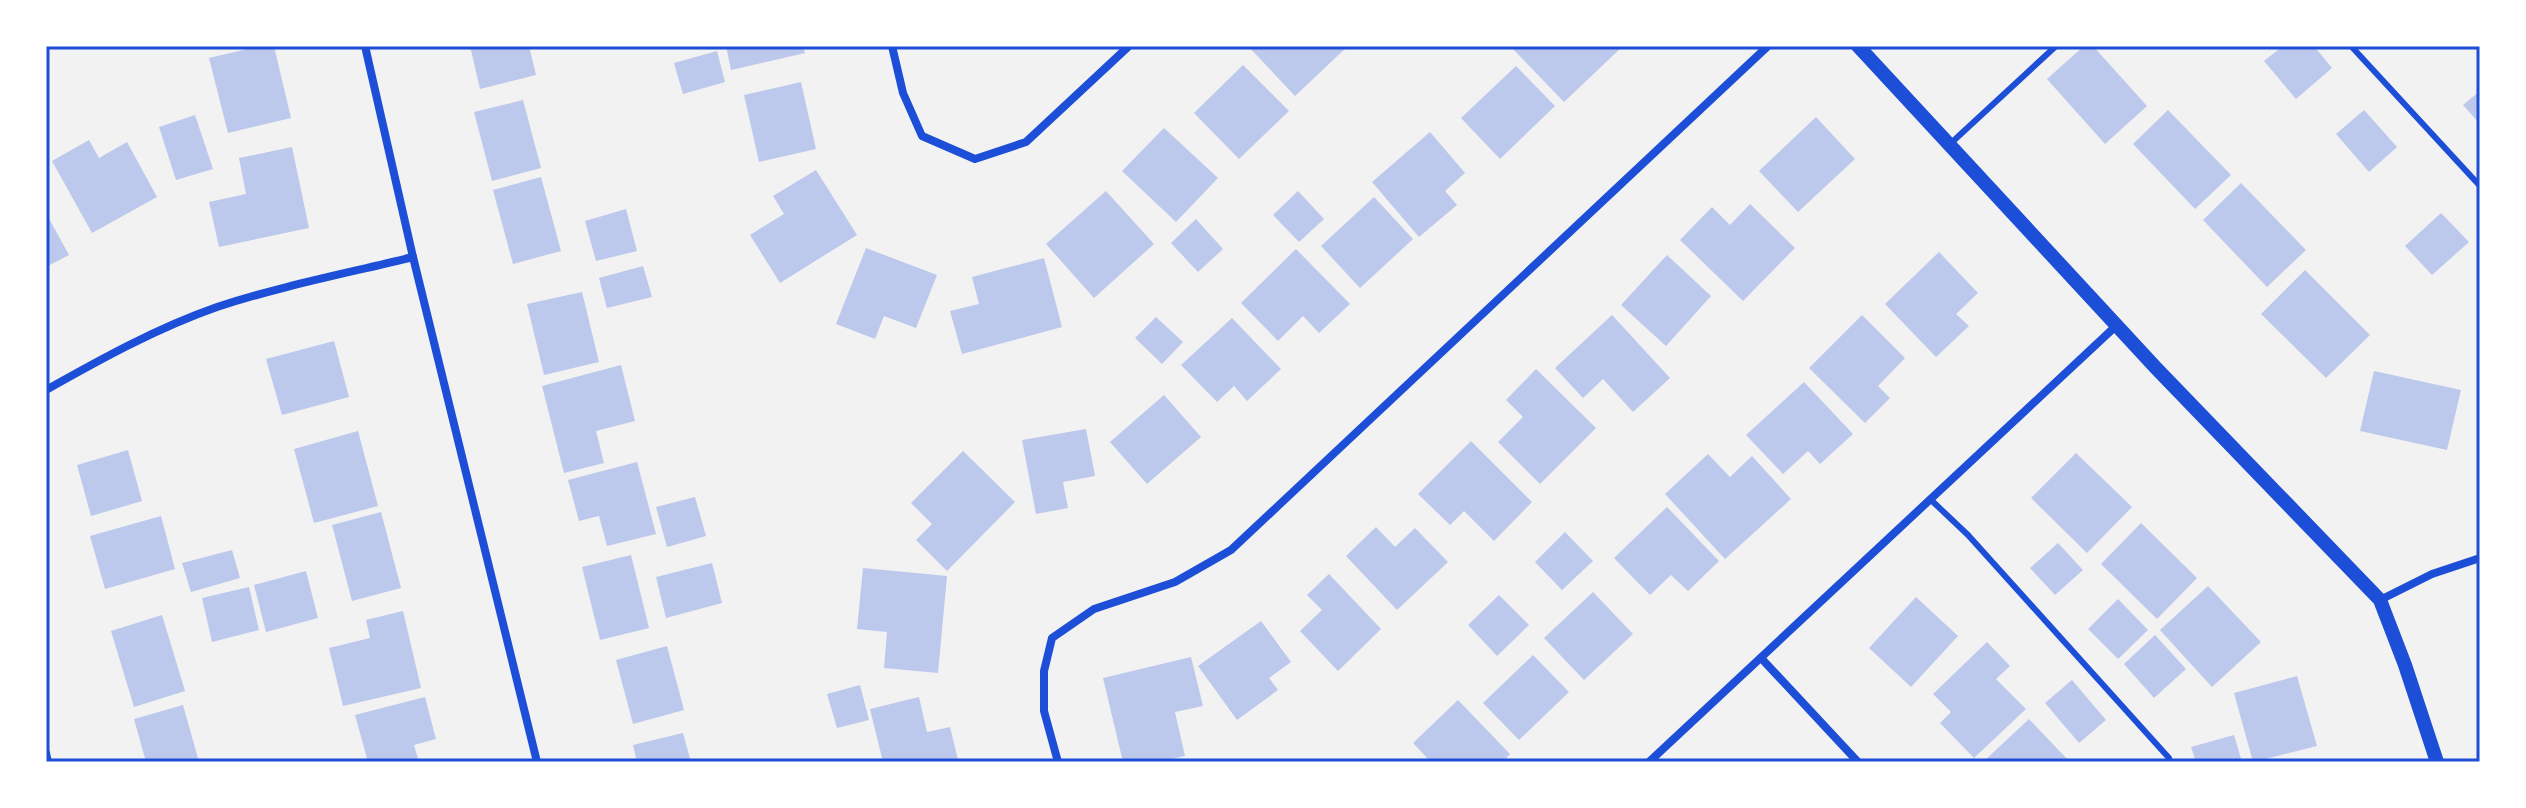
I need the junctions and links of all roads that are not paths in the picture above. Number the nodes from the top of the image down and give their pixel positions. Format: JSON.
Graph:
{"nodes":[{"id":1,"x":365,"y":46,"type":"edge"},
{"id":2,"x":892,"y":46,"type":"edge"},
{"id":3,"x":1129,"y":46,"type":"edge"},
{"id":4,"x":1768,"y":46,"type":"edge"},
{"id":5,"x":1858,"y":46,"type":"edge"},
{"id":6,"x":2056,"y":46,"type":"edge"},
{"id":7,"x":2351,"y":46,"type":"edge"},
{"id":8,"x":1949,"y":144,"type":"junction"},
{"id":9,"x":2480,"y":186,"type":"edge"},
{"id":10,"x":413,"y":257,"type":"junction"},
{"id":11,"x":2117,"y":325,"type":"junction"},
{"id":12,"x":46,"y":390,"type":"edge"},
{"id":13,"x":1930,"y":499,"type":"junction"},
{"id":14,"x":2480,"y":558,"type":"edge"},
{"id":15,"x":2380,"y":600,"type":"junction"},
{"id":16,"x":1761,"y":658,"type":"junction"},
{"id":17,"x":46,"y":753,"type":"edge"},
{"id":18,"x":48,"y":762,"type":"edge"},
{"id":19,"x":537,"y":762,"type":"edge"},
{"id":20,"x":1058,"y":762,"type":"edge"},
{"id":21,"x":1649,"y":762,"type":"edge"},
{"id":22,"x":1858,"y":762,"type":"edge"},
{"id":23,"x":2170,"y":762,"type":"edge"},
{"id":24,"x":2437,"y":762,"type":"edge"}],
"edges":[{"from":1,"to":10,"type":"street"},
{"from":2,"to":3,"type":"street"},
{"from":4,"to":20,"type":"street"},
{"from":5,"to":8,"type":"street"},
{"from":6,"to":8,"type":"lane"},
{"from":7,"to":9,"type":"lane"},
{"from":8,"to":11,"type":"street"},
{"from":10,"to":12,"type":"street"},
{"from":10,"to":19,"type":"street"},
{"from":11,"to":13,"type":"street"},
{"from":11,"to":15,"type":"street"},
{"from":13,"to":16,"type":"street"},
{"from":13,"to":23,"type":"lane"},
{"from":14,"to":15,"type":"street"},
{"from":15,"to":24,"type":"street"},
{"from":16,"to":21,"type":"street"},
{"from":16,"to":22,"type":"street"},
{"from":17,"to":18,"type":"street"}]}
